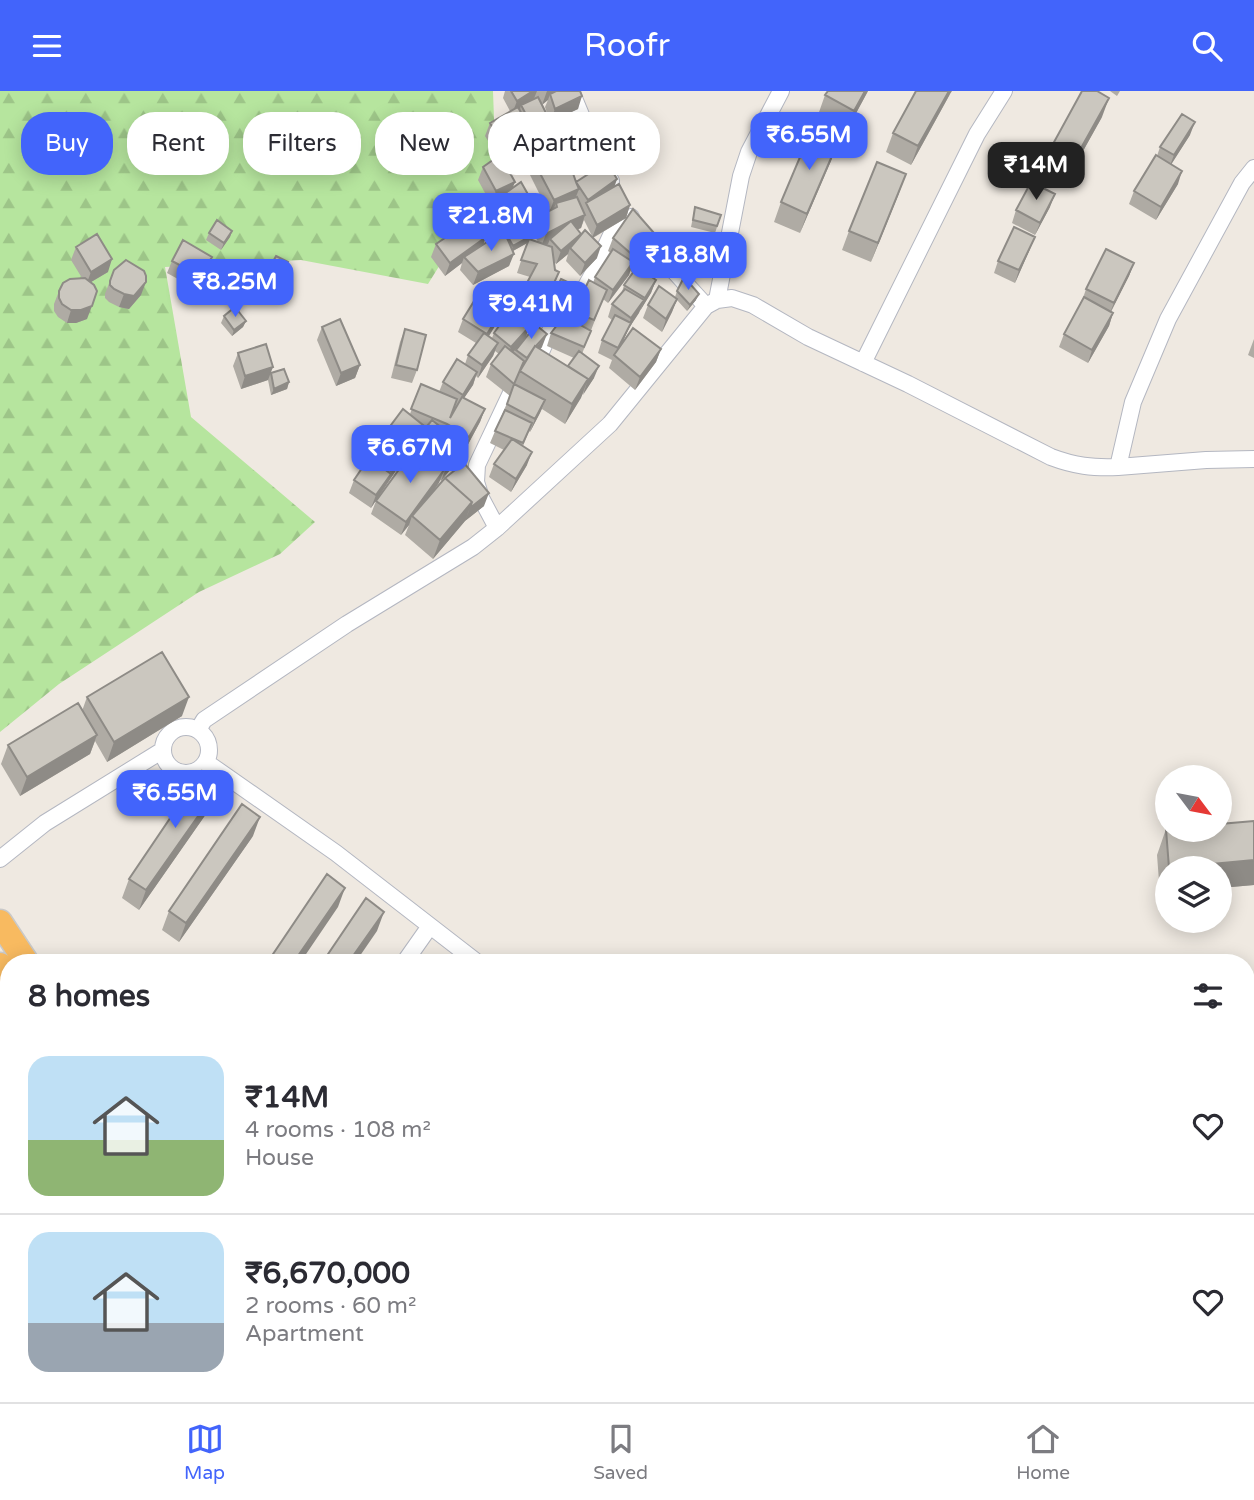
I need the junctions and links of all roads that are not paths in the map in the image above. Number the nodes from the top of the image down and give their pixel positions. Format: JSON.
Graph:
{"nodes":[{"id":1,"x":571,"y":91,"type":"edge"},
{"id":2,"x":781,"y":91,"type":"edge"},
{"id":3,"x":1003,"y":91,"type":"edge"},
{"id":4,"x":1254,"y":168,"type":"edge"},
{"id":5,"x":625,"y":206,"type":"junction"},
{"id":6,"x":711,"y":303,"type":"junction"},
{"id":7,"x":863,"y":363,"type":"junction"},
{"id":8,"x":1254,"y":459,"type":"edge"},
{"id":9,"x":1118,"y":467,"type":"junction"},
{"id":10,"x":497,"y":528,"type":"junction"},
{"id":11,"x":198,"y":730,"type":"junction"},
{"id":12,"x":163,"y":750,"type":"junction"},
{"id":13,"x":206,"y":762,"type":"junction"},
{"id":14,"x":0,"y":859,"type":"edge"},
{"id":15,"x":0,"y":922,"type":"edge"},
{"id":16,"x":430,"y":926,"type":"junction"},
{"id":17,"x":21,"y":954,"type":"edge"},
{"id":18,"x":410,"y":954,"type":"edge"},
{"id":19,"x":466,"y":954,"type":"edge"}],
"edges":[{"from":1,"to":5,"type":"street"},
{"from":2,"to":6,"type":"street"},
{"from":3,"to":7,"type":"street"},
{"from":4,"to":9,"type":"street"},
{"from":5,"to":6,"type":"street"},
{"from":5,"to":10,"type":"street"},
{"from":6,"to":7,"type":"street"},
{"from":6,"to":10,"type":"street"},
{"from":7,"to":9,"type":"street"},
{"from":8,"to":9,"type":"street"},
{"from":10,"to":11,"type":"street"},
{"from":11,"to":12,"type":"street"},
{"from":11,"to":13,"type":"street"},
{"from":12,"to":13,"type":"street"},
{"from":12,"to":14,"type":"street"},
{"from":13,"to":16,"type":"street"},
{"from":15,"to":17,"type":"highway"},
{"from":16,"to":18,"type":"street"},
{"from":16,"to":19,"type":"street"}]}
